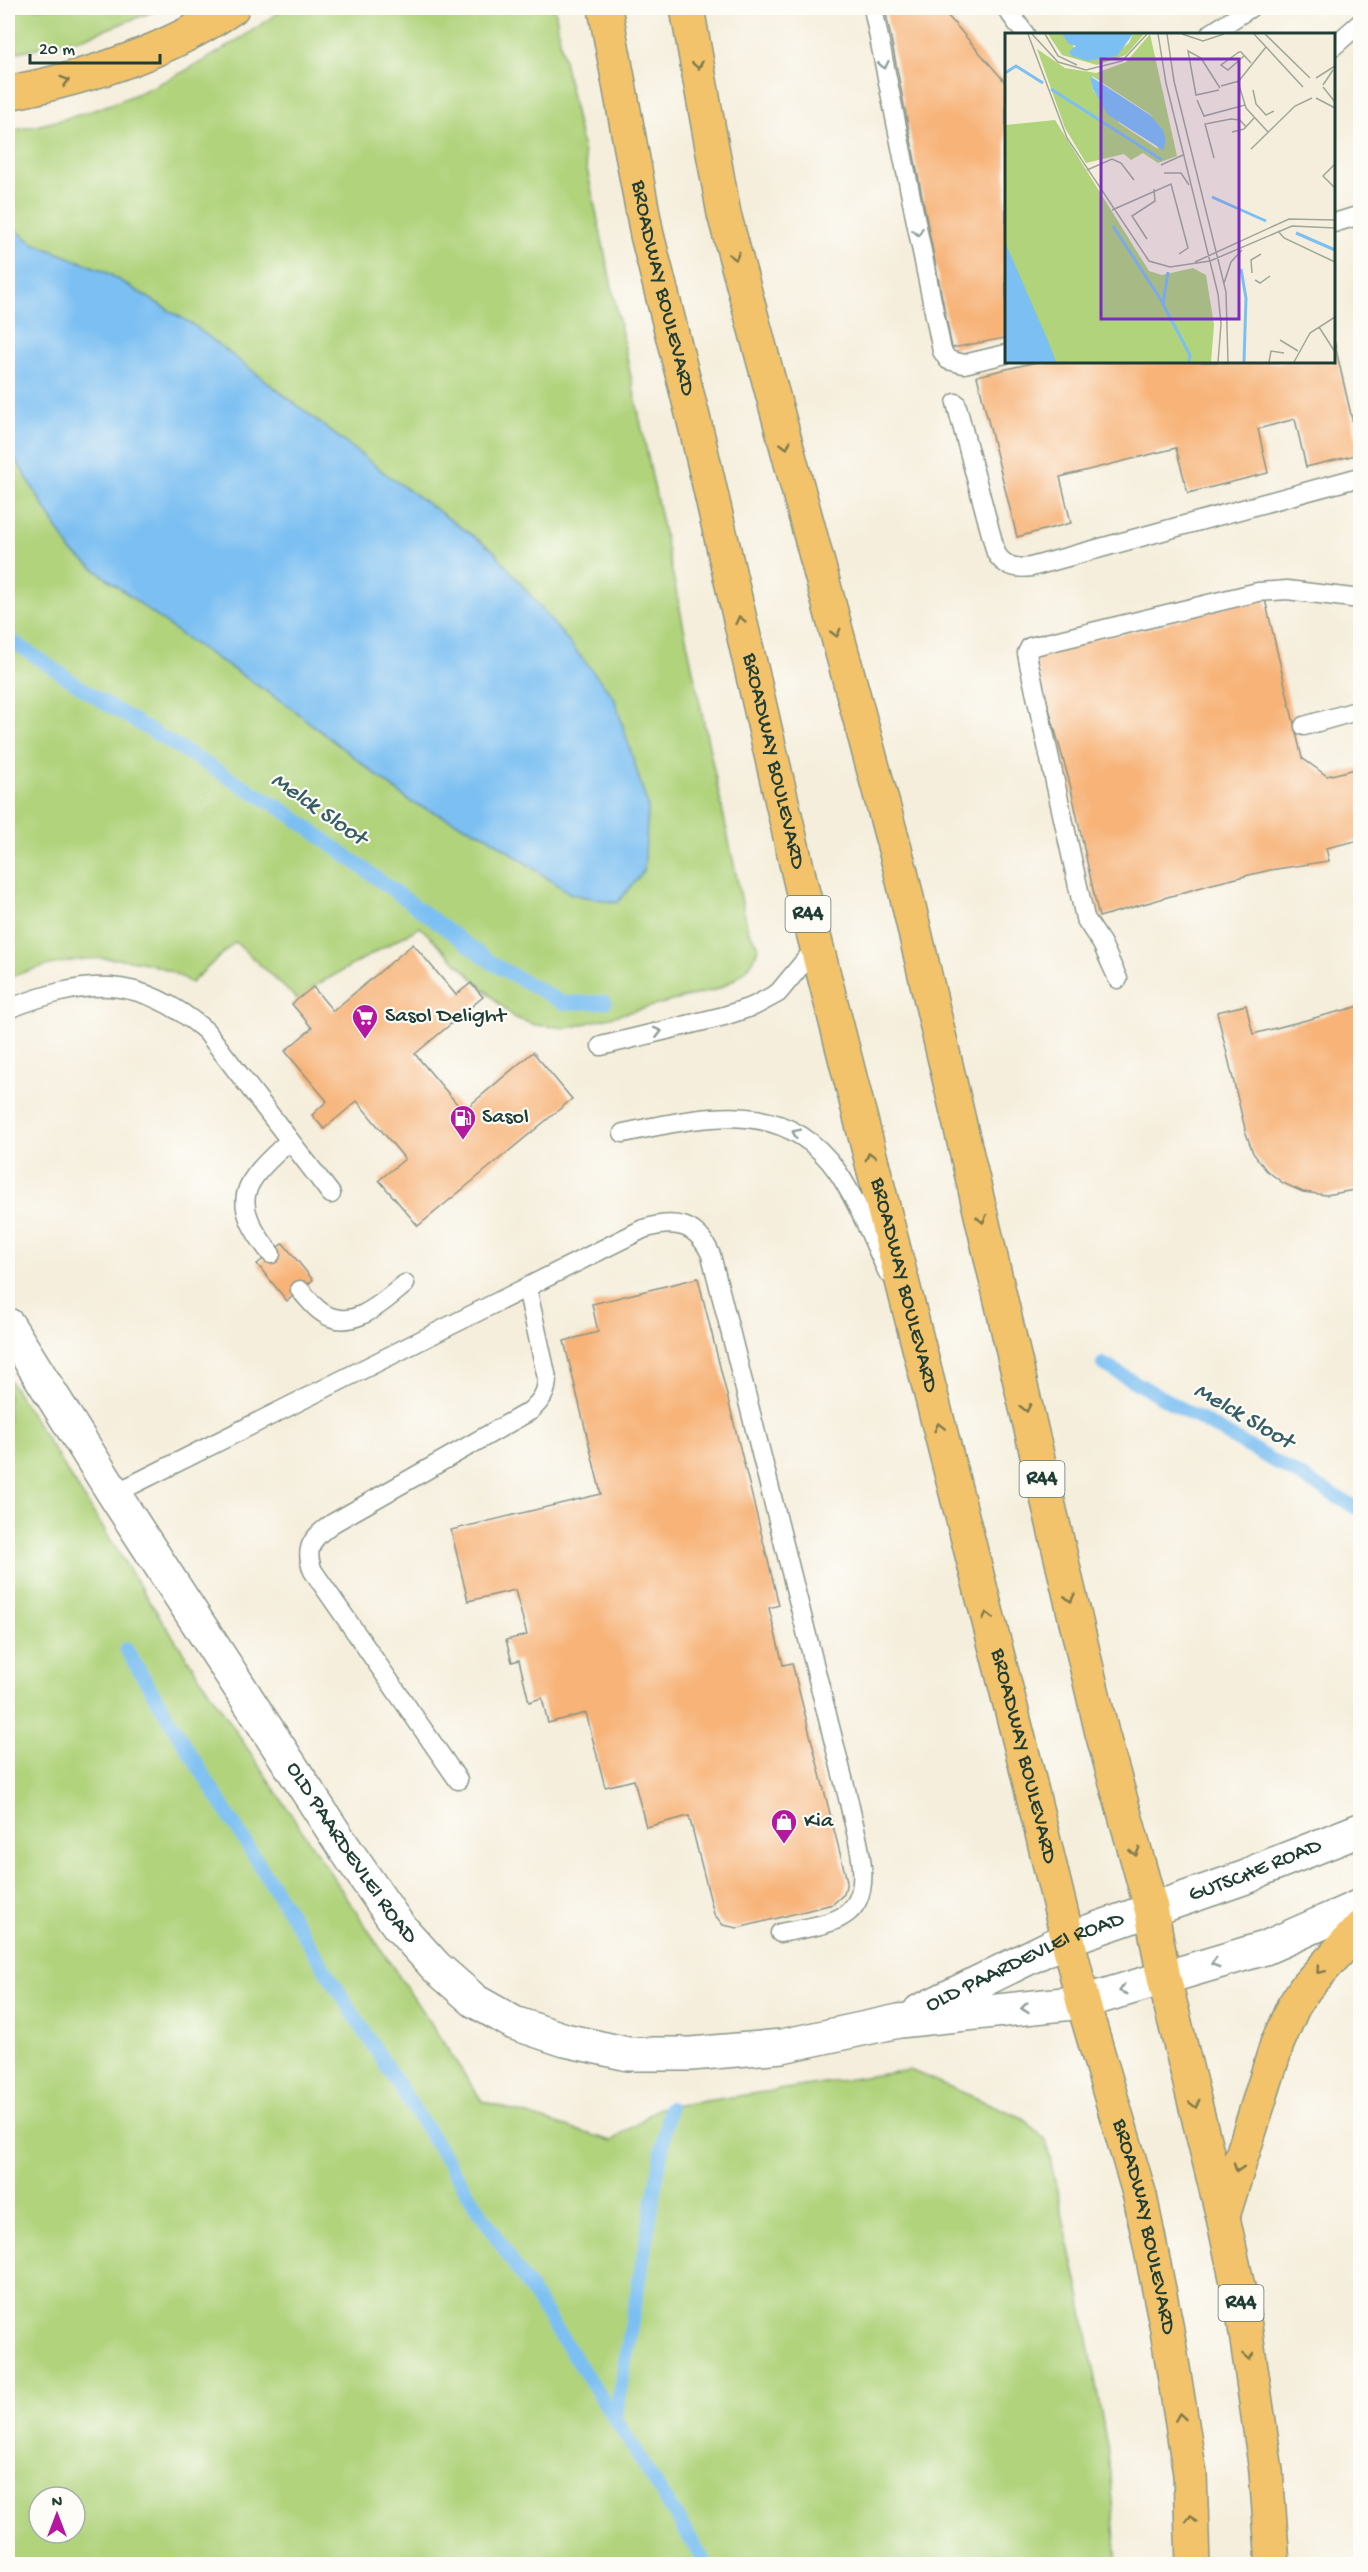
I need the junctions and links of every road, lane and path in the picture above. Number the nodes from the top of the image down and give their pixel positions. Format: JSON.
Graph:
{"nodes":[{"id":1,"x":232,"y":8,"type":"edge"},
{"id":2,"x":605,"y":8,"type":"edge"},
{"id":3,"x":687,"y":8,"type":"edge"},
{"id":4,"x":873,"y":8,"type":"edge"},
{"id":5,"x":1006,"y":8,"type":"edge"},
{"id":6,"x":1250,"y":8,"type":"edge"},
{"id":7,"x":1360,"y":23,"type":"edge"},
{"id":8,"x":1024,"y":33,"type":"edge"},
{"id":9,"x":1212,"y":33,"type":"edge"},
{"id":10,"x":1335,"y":45,"type":"edge"},
{"id":11,"x":8,"y":93,"type":"edge"},
{"id":12,"x":1360,"y":215,"type":"edge"},
{"id":13,"x":1335,"y":222,"type":"edge"},
{"id":14,"x":1005,"y":354,"type":"edge"},
{"id":15,"x":956,"y":404,"type":"dead end"},
{"id":16,"x":1360,"y":477,"type":"edge"},
{"id":17,"x":1360,"y":598,"type":"edge"},
{"id":18,"x":1360,"y":710,"type":"edge"},
{"id":19,"x":1304,"y":726,"type":"dead end"},
{"id":20,"x":817,"y":946,"type":"junction"},
{"id":21,"x":1118,"y":979,"type":"dead end"},
{"id":22,"x":8,"y":1009,"type":"edge"},
{"id":23,"x":602,"y":1046,"type":"dead end"},
{"id":24,"x":623,"y":1133,"type":"dead end"},
{"id":25,"x":289,"y":1141,"type":"junction"},
{"id":26,"x":331,"y":1194,"type":"dead end"},
{"id":27,"x":271,"y":1254,"type":"dead end"},
{"id":28,"x":405,"y":1284,"type":"dead end"},
{"id":29,"x":527,"y":1288,"type":"junction"},
{"id":30,"x":300,"y":1290,"type":"dead end"},
{"id":31,"x":913,"y":1323,"type":"junction"},
{"id":32,"x":8,"y":1325,"type":"edge"},
{"id":33,"x":114,"y":1494,"type":"junction"},
{"id":34,"x":458,"y":1780,"type":"dead end"},
{"id":35,"x":1360,"y":1830,"type":"edge"},
{"id":36,"x":1360,"y":1906,"type":"edge"},
{"id":37,"x":1151,"y":1908,"type":"junction"},
{"id":38,"x":1360,"y":1928,"type":"edge"},
{"id":39,"x":780,"y":1934,"type":"dead end"},
{"id":40,"x":1067,"y":1938,"type":"junction"},
{"id":41,"x":1164,"y":1978,"type":"junction"},
{"id":42,"x":1083,"y":2002,"type":"junction"},
{"id":43,"x":899,"y":2021,"type":"junction"},
{"id":44,"x":1223,"y":2217,"type":"junction"},
{"id":45,"x":1193,"y":2565,"type":"edge"},
{"id":46,"x":1273,"y":2565,"type":"edge"}],
"edges":[{"from":11,"to":1,"type":"main road","one_way":true},
{"from":20,"to":2,"type":"main road","name":"BROADWAY BOULEVARD","number":"R44","one_way":true},
{"from":3,"to":37,"type":"main road","number":"R44","one_way":true},
{"from":4,"to":14,"type":"lane","one_way":true},
{"from":5,"to":8,"type":"lane"},
{"from":6,"to":9,"type":"lane"},
{"from":7,"to":10,"type":"lane"},
{"from":12,"to":13,"type":"lane"},
{"from":15,"to":16,"type":"lane"},
{"from":17,"to":21,"type":"lane"},
{"from":18,"to":19,"type":"lane"},
{"from":23,"to":20,"type":"lane","one_way":true},
{"from":31,"to":20,"type":"main road","name":"BROADWAY BOULEVARD","number":"R44","one_way":true},
{"from":22,"to":25,"type":"lane"},
{"from":31,"to":24,"type":"lane","one_way":true},
{"from":25,"to":26,"type":"lane"},
{"from":25,"to":27,"type":"lane"},
{"from":28,"to":30,"type":"lane"},
{"from":29,"to":33,"type":"lane"},
{"from":29,"to":34,"type":"lane"},
{"from":29,"to":39,"type":"lane"},
{"from":40,"to":31,"type":"main road","name":"BROADWAY BOULEVARD","number":"R44","one_way":true},
{"from":32,"to":33,"type":"street","name":"OLD PAARDEVLEI ROAD"},
{"from":33,"to":43,"type":"street","name":"OLD PAARDEVLEI ROAD"},
{"from":35,"to":37,"type":"street","name":"GUTSCHE ROAD"},
{"from":36,"to":41,"type":"street","one_way":true},
{"from":37,"to":40,"type":"street","name":"OLD PAARDEVLEI ROAD"},
{"from":37,"to":41,"type":"main road","number":"R44"},
{"from":38,"to":44,"type":"main road","one_way":true},
{"from":40,"to":42,"type":"main road","name":"BROADWAY BOULEVARD","number":"R44"},
{"from":40,"to":43,"type":"street","name":"OLD PAARDEVLEI ROAD"},
{"from":41,"to":42,"type":"street","name":"OLD PAARDEVLEI ROAD","one_way":true},
{"from":41,"to":44,"type":"main road","number":"R44","one_way":true},
{"from":42,"to":43,"type":"street","name":"OLD PAARDEVLEI ROAD","one_way":true},
{"from":45,"to":42,"type":"main road","name":"BROADWAY BOULEVARD","number":"R44","one_way":true},
{"from":44,"to":46,"type":"main road","number":"R44","one_way":true}]}
